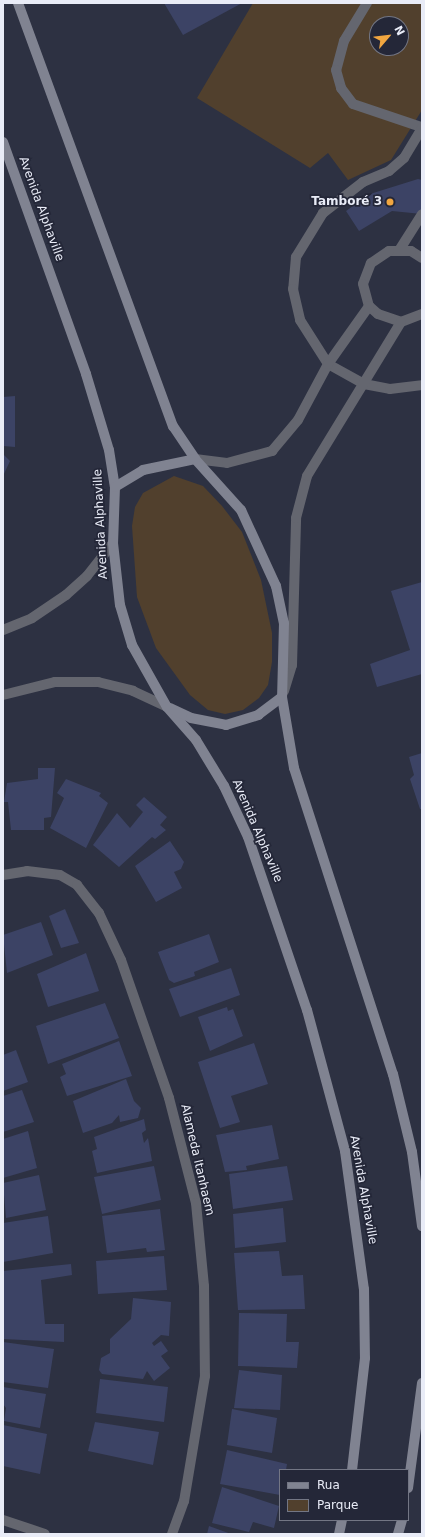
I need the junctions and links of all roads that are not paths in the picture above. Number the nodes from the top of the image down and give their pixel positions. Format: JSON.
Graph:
{"nodes":[{"id":1,"x":18,"y":3,"type":"edge"},
{"id":2,"x":366,"y":3,"type":"edge"},
{"id":3,"x":422,"y":128,"type":"edge"},
{"id":4,"x":3,"y":142,"type":"edge"},
{"id":5,"x":422,"y":214,"type":"edge"},
{"id":6,"x":400,"y":249,"type":"junction"},
{"id":7,"x":422,"y":258,"type":"edge"},
{"id":8,"x":369,"y":306,"type":"junction"},
{"id":9,"x":422,"y":314,"type":"edge"},
{"id":10,"x":401,"y":322,"type":"junction"},
{"id":11,"x":328,"y":364,"type":"junction"},
{"id":12,"x":364,"y":384,"type":"junction"},
{"id":13,"x":422,"y":385,"type":"edge"},
{"id":14,"x":195,"y":460,"type":"junction"},
{"id":15,"x":115,"y":487,"type":"junction"},
{"id":16,"x":113,"y":543,"type":"junction"},
{"id":17,"x":3,"y":630,"type":"edge"},
{"id":18,"x":3,"y":695,"type":"edge"},
{"id":19,"x":282,"y":697,"type":"junction"},
{"id":20,"x":166,"y":707,"type":"junction"},
{"id":21,"x":3,"y":875,"type":"edge"},
{"id":22,"x":422,"y":1226,"type":"edge"},
{"id":23,"x":422,"y":1383,"type":"edge"},
{"id":24,"x":352,"y":1469,"type":"edge"},
{"id":25,"x":409,"y":1480,"type":"edge"},
{"id":26,"x":3,"y":1520,"type":"edge"},
{"id":27,"x":342,"y":1521,"type":"edge"},
{"id":28,"x":402,"y":1521,"type":"edge"},
{"id":29,"x":44,"y":1534,"type":"edge"},
{"id":30,"x":172,"y":1534,"type":"edge"},
{"id":31,"x":339,"y":1534,"type":"edge"},
{"id":32,"x":398,"y":1534,"type":"edge"}],
"edges":[{"from":1,"to":14,"type":"main road"},
{"from":2,"to":3,"type":"street"},
{"from":3,"to":11,"type":"street"},
{"from":4,"to":15,"type":"main road","name":"Avenida Alphaville"},
{"from":5,"to":6,"type":"street"},
{"from":6,"to":7,"type":"street"},
{"from":6,"to":8,"type":"street"},
{"from":8,"to":10,"type":"street"},
{"from":8,"to":11,"type":"street"},
{"from":9,"to":10,"type":"street"},
{"from":10,"to":12,"type":"street"},
{"from":11,"to":12,"type":"street"},
{"from":11,"to":14,"type":"street"},
{"from":12,"to":13,"type":"street"},
{"from":12,"to":19,"type":"street"},
{"from":14,"to":15,"type":"main road"},
{"from":14,"to":19,"type":"main road"},
{"from":15,"to":16,"type":"main road","name":"Avenida Alphaville"},
{"from":16,"to":17,"type":"street"},
{"from":16,"to":20,"type":"main road","name":"Avenida Alphaville"},
{"from":18,"to":20,"type":"street"},
{"from":19,"to":20,"type":"main road"},
{"from":19,"to":22,"type":"main road"},
{"from":20,"to":24,"type":"main road","name":"Avenida Alphaville"},
{"from":21,"to":30,"type":"street","name":"Alameda Itanhaem"},
{"from":23,"to":25,"type":"main road"},
{"from":26,"to":29,"type":"street"},
{"from":27,"to":31,"type":"main road"},
{"from":28,"to":32,"type":"main road"}]}
